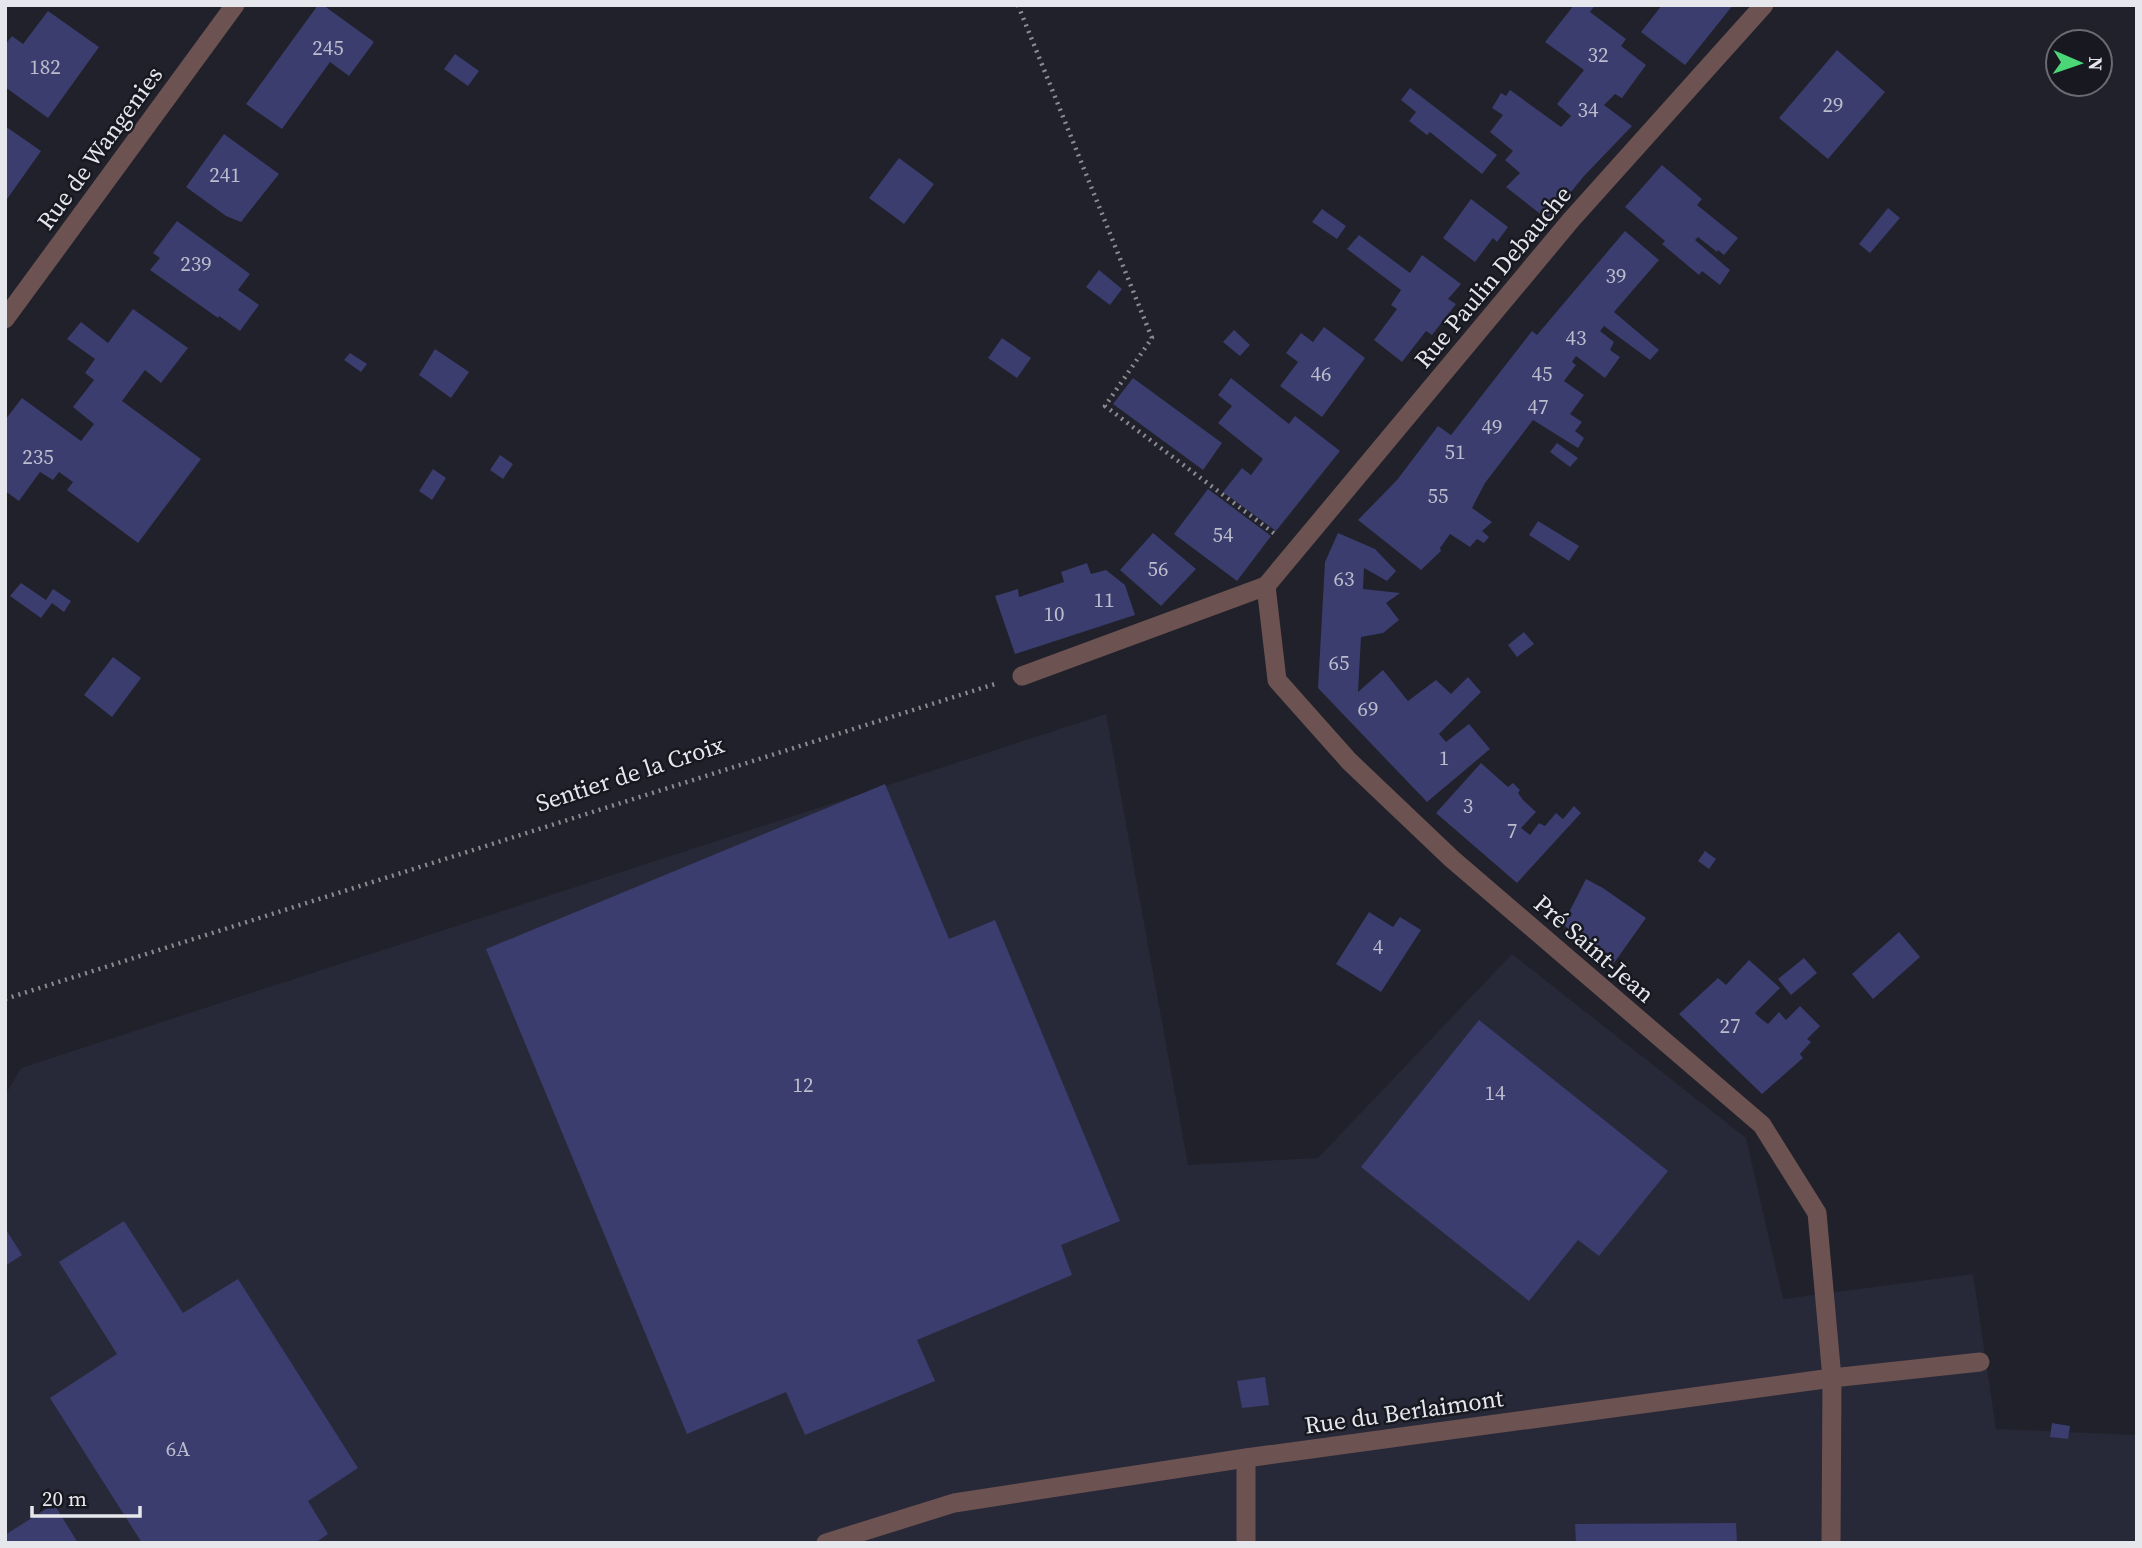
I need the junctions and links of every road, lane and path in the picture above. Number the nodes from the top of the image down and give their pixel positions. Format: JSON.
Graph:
{"nodes":[{"id":1,"x":235,"y":5,"type":"edge"},
{"id":2,"x":1018,"y":5,"type":"edge"},
{"id":3,"x":1764,"y":5,"type":"edge"},
{"id":4,"x":5,"y":319,"type":"edge"},
{"id":5,"x":1296,"y":550,"type":"junction"},
{"id":6,"x":1266,"y":586,"type":"junction"},
{"id":7,"x":1022,"y":676,"type":"joint"},
{"id":8,"x":5,"y":999,"type":"edge"},
{"id":9,"x":1980,"y":1362,"type":"dead end"},
{"id":10,"x":1832,"y":1378,"type":"junction"},
{"id":11,"x":1246,"y":1458,"type":"junction"},
{"id":12,"x":826,"y":1543,"type":"edge"},
{"id":13,"x":1246,"y":1543,"type":"edge"},
{"id":14,"x":1831,"y":1543,"type":"edge"}],
"edges":[{"from":1,"to":4,"type":"street","name":"Rue de Wangenies"},
{"from":2,"to":5,"type":"path"},
{"from":3,"to":5,"type":"street","name":"Rue Paulin Debauche"},
{"from":5,"to":6,"type":"street","name":"Rue Paulin Debauche"},
{"from":6,"to":7,"type":"street"},
{"from":6,"to":10,"type":"street","name":"Pré Saint-Jean"},
{"from":7,"to":8,"type":"path","name":"Sentier de la Croix"},
{"from":9,"to":10,"type":"street","name":"Rue du Berlaimont"},
{"from":10,"to":11,"type":"street","name":"Rue du Berlaimont"},
{"from":10,"to":14,"type":"street"},
{"from":11,"to":12,"type":"street","name":"Rue du Berlaimont"},
{"from":11,"to":13,"type":"street"}]}
